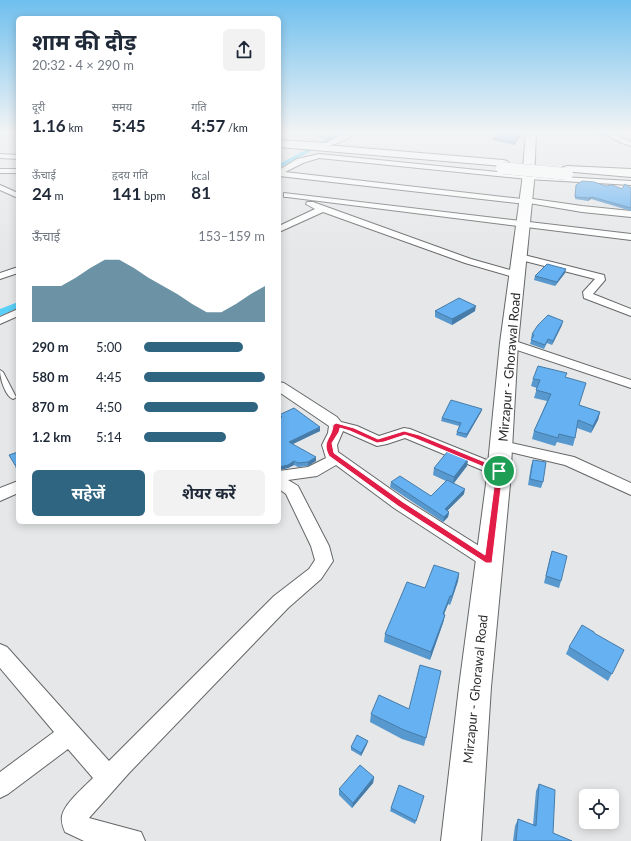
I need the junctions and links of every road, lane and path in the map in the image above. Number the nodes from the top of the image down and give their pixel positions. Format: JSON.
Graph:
{"nodes":[{"id":1,"x":389,"y":171,"type":"edge"},
{"id":2,"x":528,"y":171,"type":"edge"},
{"id":3,"x":569,"y":171,"type":"edge"},
{"id":4,"x":575,"y":171,"type":"edge"},
{"id":5,"x":631,"y":173,"type":"edge"},
{"id":6,"x":281,"y":174,"type":"edge"},
{"id":7,"x":631,"y":179,"type":"edge"},
{"id":8,"x":631,"y":183,"type":"edge"},
{"id":9,"x":0,"y":187,"type":"edge"},
{"id":10,"x":283,"y":194,"type":"edge"},
{"id":11,"x":16,"y":195,"type":"edge"},
{"id":12,"x":526,"y":201,"type":"junction"},
{"id":13,"x":322,"y":209,"type":"junction"},
{"id":14,"x":631,"y":214,"type":"edge"},
{"id":15,"x":281,"y":229,"type":"edge"},
{"id":16,"x":631,"y":237,"type":"edge"},
{"id":17,"x":518,"y":266,"type":"junction"},
{"id":18,"x":16,"y":271,"type":"edge"},
{"id":19,"x":0,"y":276,"type":"edge"},
{"id":20,"x":16,"y":313,"type":"edge"},
{"id":21,"x":631,"y":313,"type":"edge"},
{"id":22,"x":0,"y":321,"type":"edge"},
{"id":23,"x":509,"y":343,"type":"junction"},
{"id":24,"x":0,"y":372,"type":"edge"},
{"id":25,"x":631,"y":384,"type":"edge"},
{"id":26,"x":281,"y":387,"type":"edge"},
{"id":27,"x":13,"y":397,"type":"dead end"},
{"id":28,"x":336,"y":425,"type":"junction"},
{"id":29,"x":502,"y":446,"type":"junction"},
{"id":30,"x":338,"y":459,"type":"junction"},
{"id":31,"x":499,"y":471,"type":"junction"},
{"id":32,"x":281,"y":476,"type":"edge"},
{"id":33,"x":281,"y":483,"type":"edge"},
{"id":34,"x":16,"y":488,"type":"edge"},
{"id":35,"x":631,"y":488,"type":"edge"},
{"id":36,"x":0,"y":495,"type":"edge"},
{"id":37,"x":489,"y":561,"type":"junction"},
{"id":38,"x":0,"y":653,"type":"edge"},
{"id":39,"x":70,"y":734,"type":"junction"},
{"id":40,"x":109,"y":779,"type":"junction"},
{"id":41,"x":0,"y":786,"type":"edge"},
{"id":42,"x":132,"y":841,"type":"edge"},
{"id":43,"x":461,"y":841,"type":"edge"}],
"edges":[{"from":1,"to":12,"type":"street"},
{"from":2,"to":12,"type":"main road","name":"Mirzapur - Ghorawal Road"},
{"from":3,"to":7,"type":"main road"},
{"from":4,"to":5,"type":"main road"},
{"from":6,"to":12,"type":"street"},
{"from":8,"to":12,"type":"street"},
{"from":9,"to":11,"type":"street"},
{"from":10,"to":12,"type":"street"},
{"from":10,"to":13,"type":"street"},
{"from":12,"to":14,"type":"street"},
{"from":12,"to":16,"type":"street"},
{"from":12,"to":17,"type":"main road","name":"Mirzapur - Ghorawal Road"},
{"from":13,"to":15,"type":"street"},
{"from":13,"to":17,"type":"street"},
{"from":17,"to":21,"type":"street"},
{"from":17,"to":23,"type":"main road","name":"Mirzapur - Ghorawal Road"},
{"from":18,"to":19,"type":"street"},
{"from":20,"to":22,"type":"street"},
{"from":23,"to":25,"type":"street"},
{"from":23,"to":29,"type":"main road","name":"Mirzapur - Ghorawal Road"},
{"from":24,"to":27,"type":"lane"},
{"from":26,"to":28,"type":"street"},
{"from":28,"to":30,"type":"street"},
{"from":28,"to":31,"type":"street"},
{"from":29,"to":31,"type":"main road","name":"Mirzapur - Ghorawal Road"},
{"from":29,"to":35,"type":"street"},
{"from":30,"to":32,"type":"street"},
{"from":30,"to":37,"type":"street"},
{"from":31,"to":37,"type":"main road","name":"Mirzapur - Ghorawal Road"},
{"from":33,"to":40,"type":"street"},
{"from":34,"to":36,"type":"street"},
{"from":37,"to":43,"type":"main road","name":"Mirzapur - Ghorawal Road"},
{"from":38,"to":39,"type":"street"},
{"from":39,"to":40,"type":"street"},
{"from":39,"to":41,"type":"street"},
{"from":40,"to":42,"type":"street"}]}
